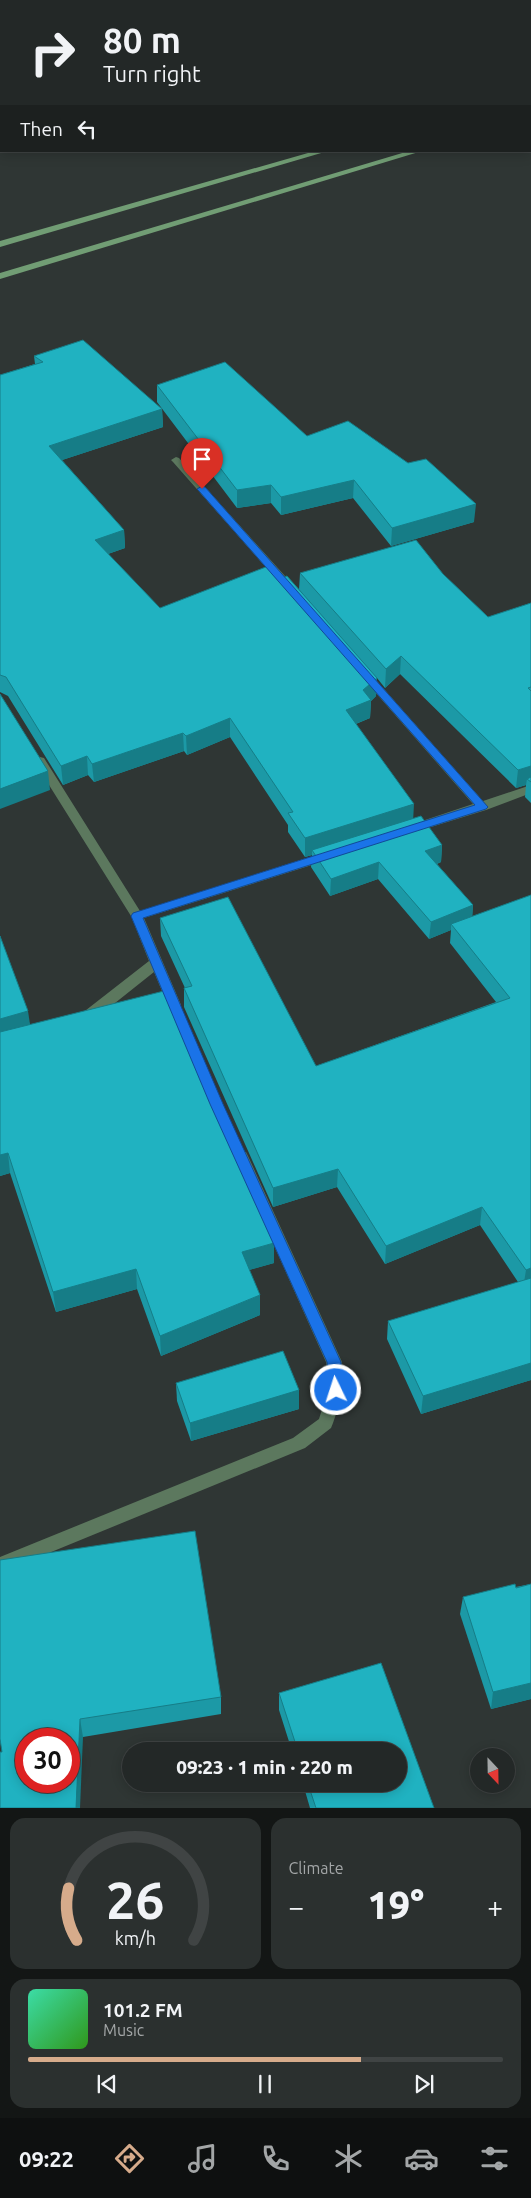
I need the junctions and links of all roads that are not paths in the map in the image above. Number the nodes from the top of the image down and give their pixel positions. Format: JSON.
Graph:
{"nodes":[{"id":1,"x":321,"y":152,"type":"edge"},
{"id":2,"x":415,"y":152,"type":"edge"},
{"id":3,"x":0,"y":244,"type":"edge"},
{"id":4,"x":0,"y":276,"type":"edge"},
{"id":5,"x":176,"y":460,"type":"dead end"},
{"id":6,"x":287,"y":585,"type":"edge"},
{"id":7,"x":359,"y":666,"type":"edge"},
{"id":8,"x":32,"y":748,"type":"edge"},
{"id":9,"x":531,"y":789,"type":"edge"},
{"id":10,"x":482,"y":807,"type":"junction"},
{"id":11,"x":398,"y":833,"type":"edge"},
{"id":12,"x":342,"y":851,"type":"edge"},
{"id":13,"x":137,"y":916,"type":"junction"},
{"id":14,"x":156,"y":963,"type":"junction"},
{"id":15,"x":179,"y":1016,"type":"edge"},
{"id":16,"x":77,"y":1020,"type":"edge"},
{"id":17,"x":233,"y":1139,"type":"edge"},
{"id":18,"x":0,"y":1565,"type":"edge"}],
"edges":[{"from":1,"to":3,"type":"main road"},
{"from":2,"to":4,"type":"main road"},
{"from":5,"to":6,"type":"street"},
{"from":7,"to":10,"type":"street"},
{"from":8,"to":13,"type":"street"},
{"from":9,"to":10,"type":"street"},
{"from":10,"to":11,"type":"street"},
{"from":12,"to":13,"type":"street"},
{"from":13,"to":14,"type":"street"},
{"from":14,"to":15,"type":"street"},
{"from":14,"to":16,"type":"street"},
{"from":17,"to":18,"type":"street"}]}
